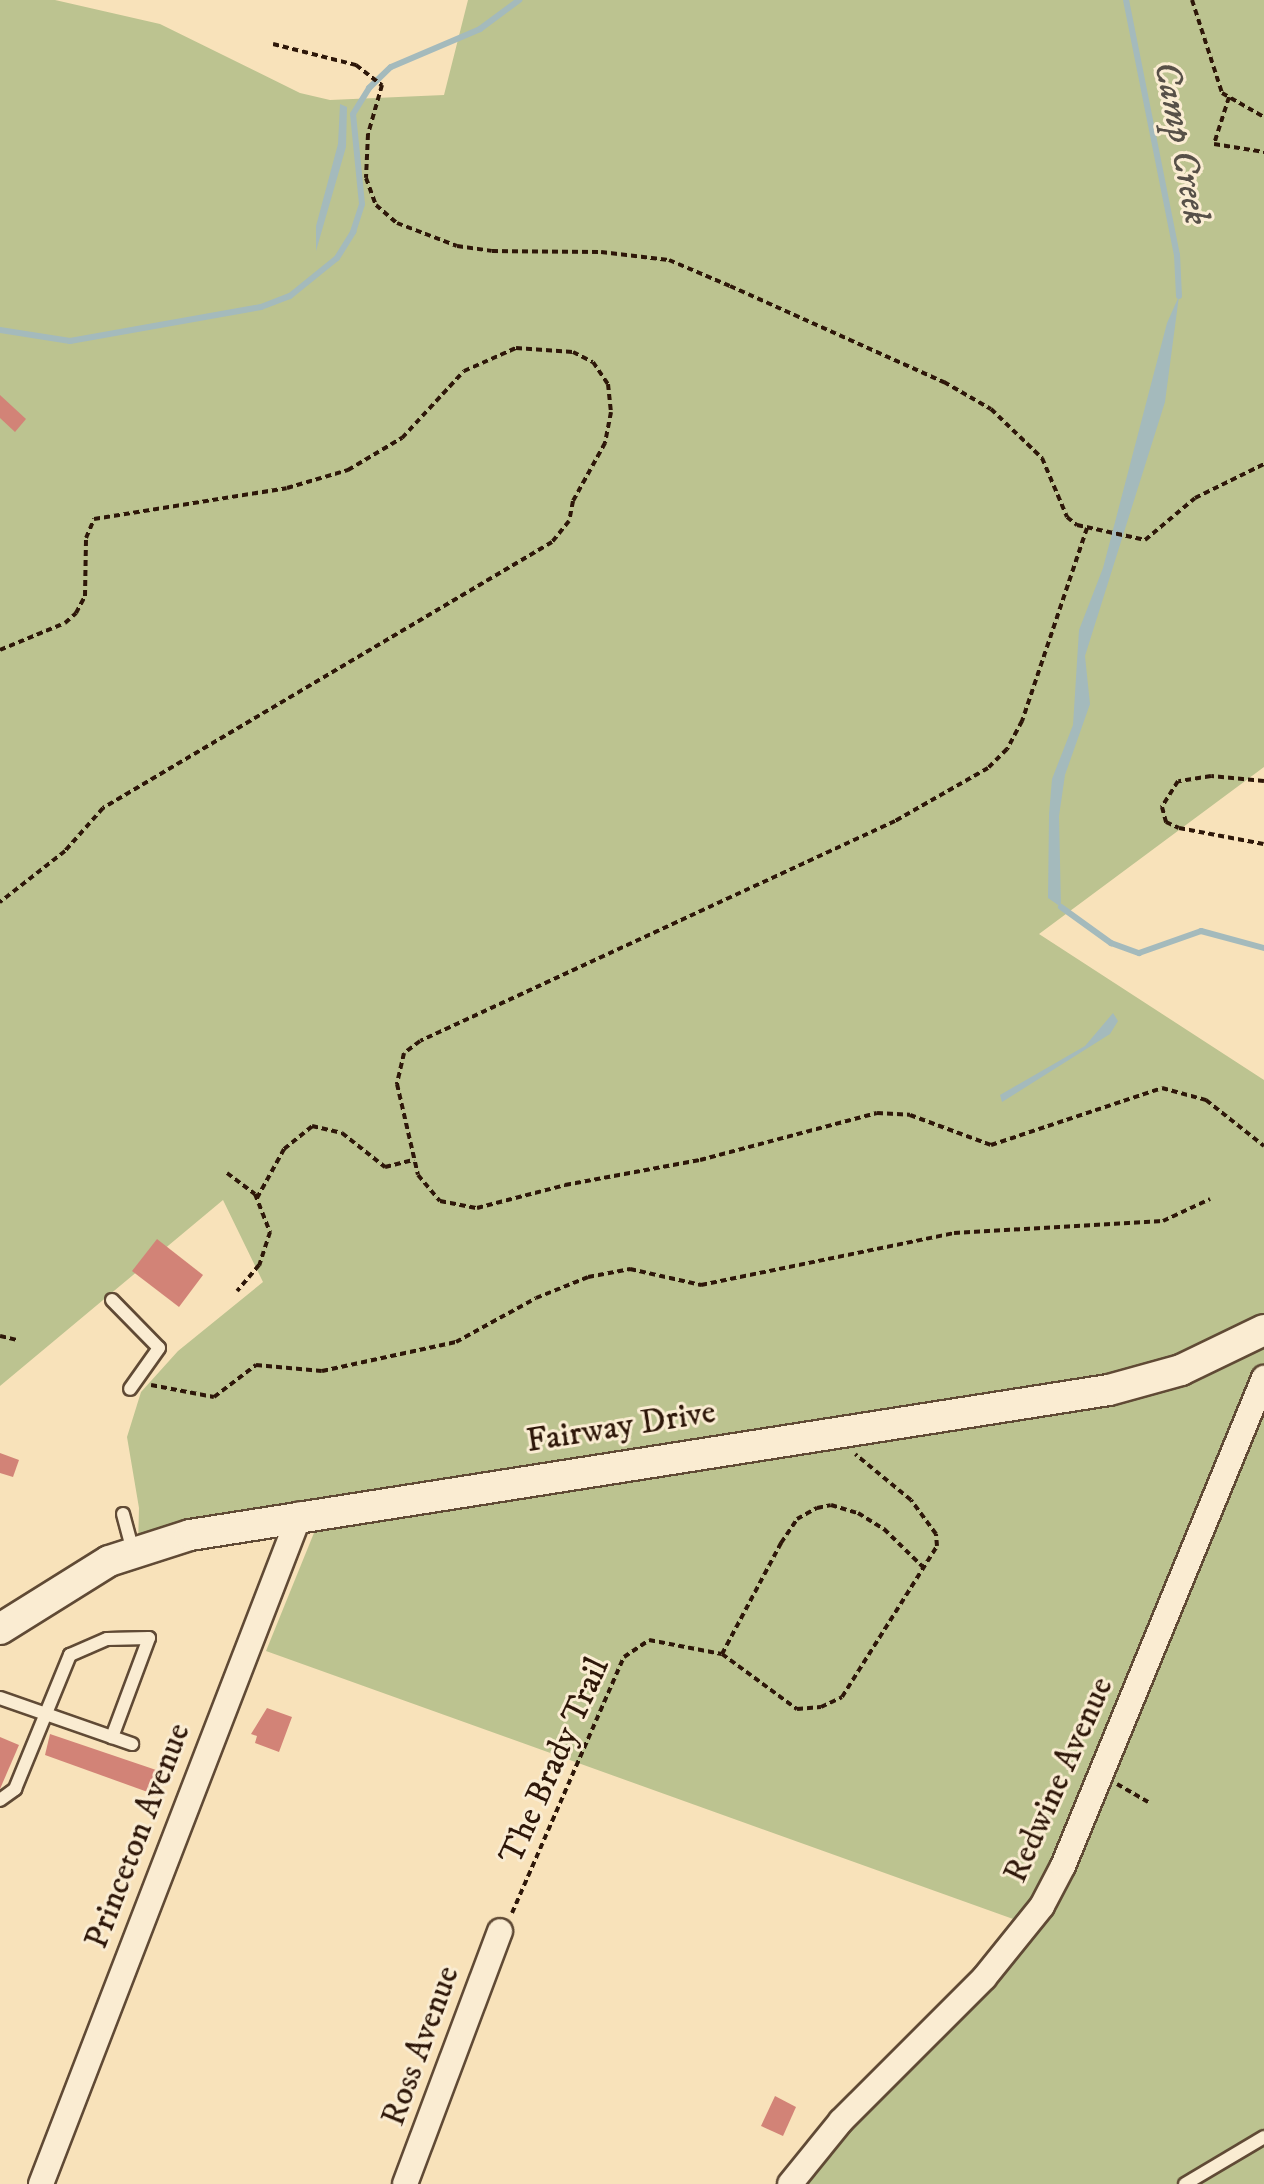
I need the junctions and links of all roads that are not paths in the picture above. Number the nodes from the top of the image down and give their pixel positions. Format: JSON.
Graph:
{"nodes":[{"id":1,"x":112,"y":1300,"type":"dead end"},
{"id":2,"x":1264,"y":1330,"type":"edge"},
{"id":3,"x":1264,"y":1378,"type":"edge"},
{"id":4,"x":132,"y":1384,"type":"road end"},
{"id":5,"x":123,"y":1514,"type":"dead end"},
{"id":6,"x":300,"y":1514,"type":"junction"},
{"id":7,"x":133,"y":1552,"type":"junction"},
{"id":8,"x":0,"y":1629,"type":"edge"},
{"id":9,"x":0,"y":1698,"type":"edge"},
{"id":10,"x":45,"y":1714,"type":"junction"},
{"id":11,"x":112,"y":1737,"type":"junction"},
{"id":12,"x":132,"y":1744,"type":"dead end"},
{"id":13,"x":0,"y":1800,"type":"edge"},
{"id":14,"x":500,"y":1931,"type":"road end"},
{"id":15,"x":1264,"y":2137,"type":"edge"},
{"id":16,"x":41,"y":2184,"type":"edge"},
{"id":17,"x":405,"y":2184,"type":"edge"},
{"id":18,"x":790,"y":2184,"type":"edge"},
{"id":19,"x":1185,"y":2184,"type":"edge"}],
"edges":[{"from":1,"to":4,"type":"lane"},
{"from":2,"to":6,"type":"street","name":"Fairway Drive"},
{"from":3,"to":18,"type":"street","name":"Redwine Avenue"},
{"from":5,"to":7,"type":"lane"},
{"from":6,"to":7,"type":"street","name":"Fairway Drive"},
{"from":6,"to":16,"type":"street","name":"Princeton Avenue"},
{"from":7,"to":8,"type":"street","name":"Fairway Drive"},
{"from":9,"to":10,"type":"lane"},
{"from":10,"to":11,"type":"lane"},
{"from":10,"to":11,"type":"lane"},
{"from":10,"to":13,"type":"lane"},
{"from":11,"to":12,"type":"lane"},
{"from":14,"to":17,"type":"street","name":"Ross Avenue"},
{"from":15,"to":19,"type":"lane"}]}
